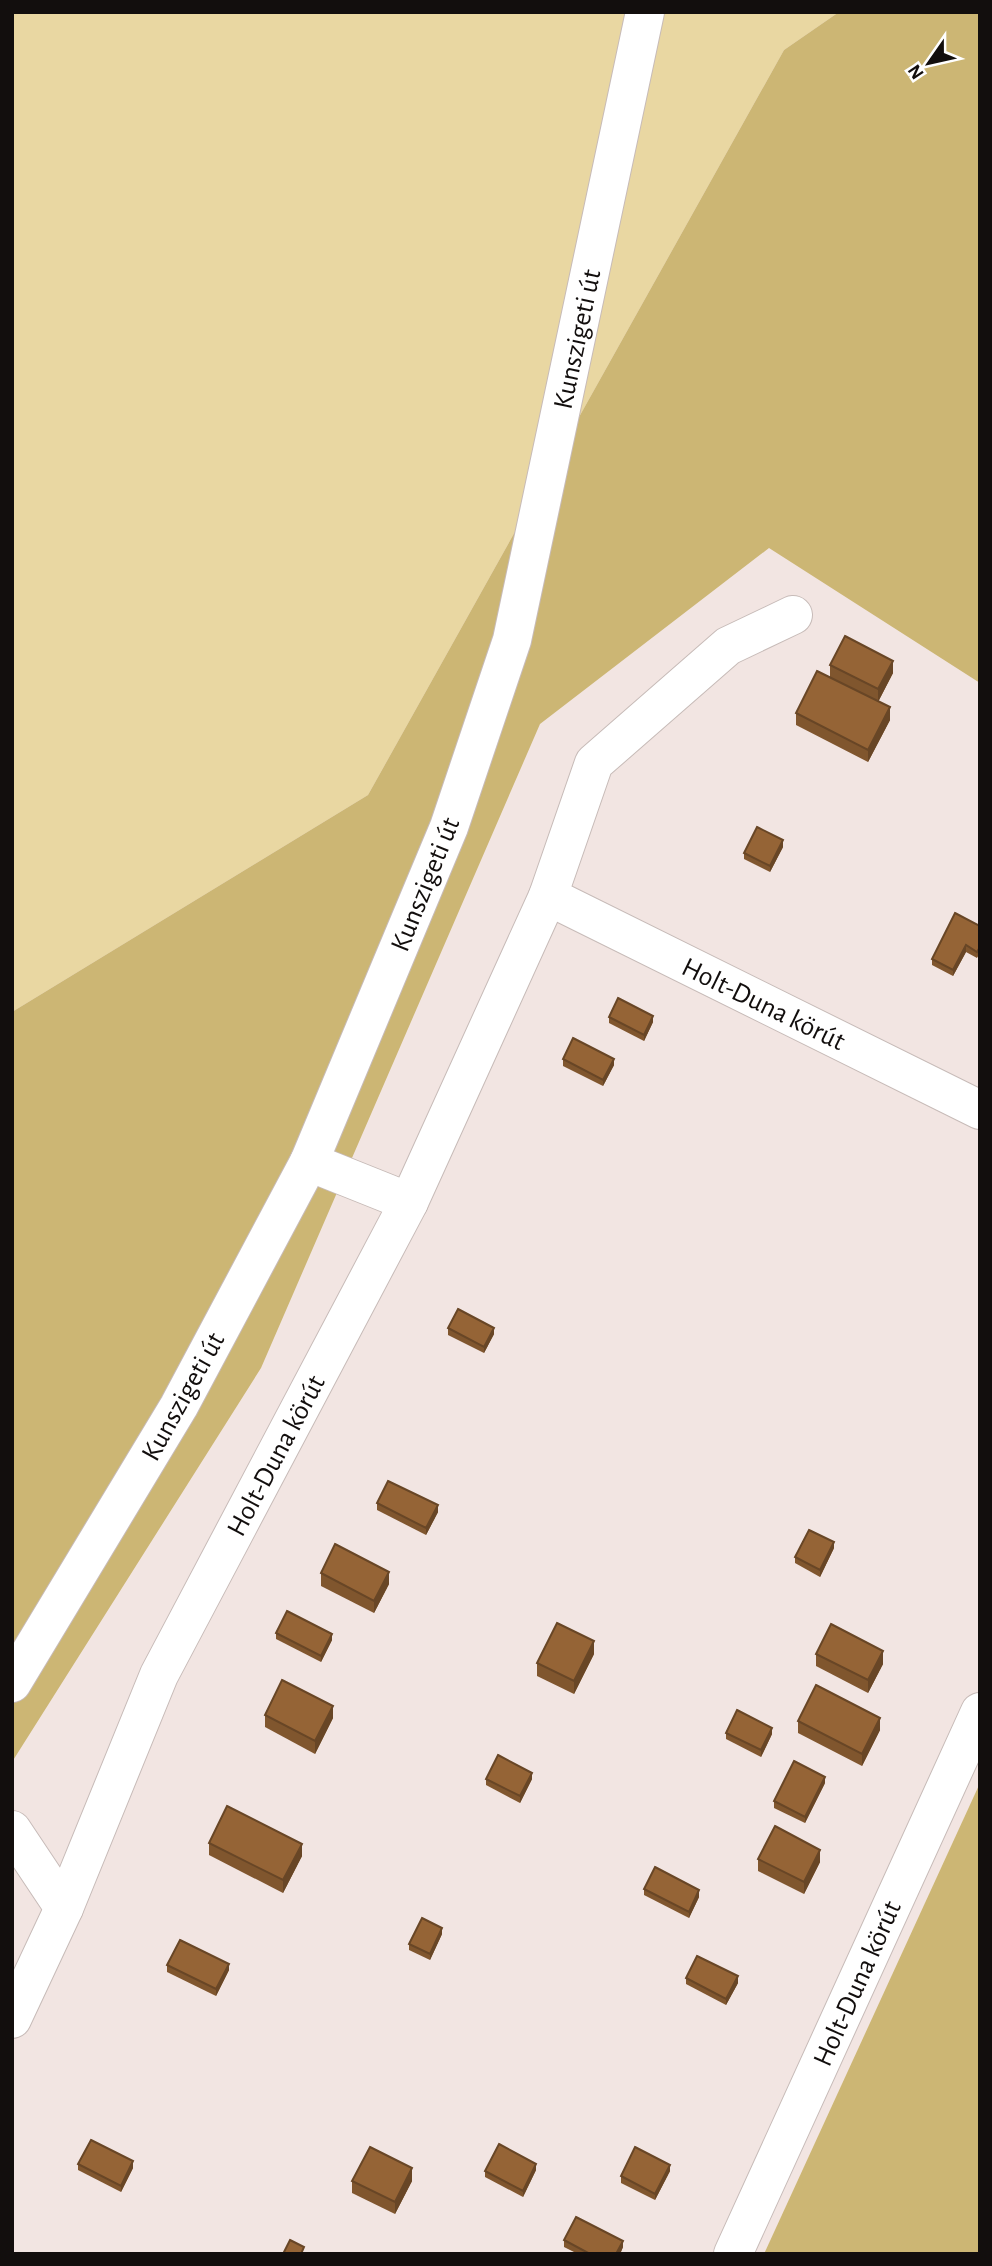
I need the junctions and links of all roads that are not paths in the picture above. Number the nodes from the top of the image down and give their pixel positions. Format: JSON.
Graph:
{"nodes":[{"id":1,"x":645,"y":12,"type":"edge"},
{"id":2,"x":793,"y":615,"type":"dead end"},
{"id":3,"x":548,"y":896,"type":"junction"},
{"id":4,"x":980,"y":1110,"type":"edge"},
{"id":5,"x":309,"y":1162,"type":"junction"},
{"id":6,"x":409,"y":1202,"type":"junction"},
{"id":7,"x":12,"y":1683,"type":"edge"},
{"id":8,"x":980,"y":1712,"type":"edge"},
{"id":9,"x":12,"y":1830,"type":"edge"},
{"id":10,"x":64,"y":1908,"type":"junction"},
{"id":11,"x":12,"y":2019,"type":"edge"},
{"id":12,"x":733,"y":2254,"type":"edge"}],
"edges":[{"from":1,"to":5,"type":"street","name":"Kunszigeti út"},
{"from":2,"to":3,"type":"street","name":"Holt-Duna körút"},
{"from":3,"to":4,"type":"street","name":"Holt-Duna körút"},
{"from":3,"to":6,"type":"street","name":"Holt-Duna körút"},
{"from":5,"to":6,"type":"street"},
{"from":5,"to":7,"type":"street","name":"Kunszigeti út"},
{"from":6,"to":10,"type":"street","name":"Holt-Duna körút"},
{"from":8,"to":12,"type":"street","name":"Holt-Duna körút"},
{"from":9,"to":10,"type":"street"},
{"from":10,"to":11,"type":"street","name":"Holt-Duna körút"}]}
